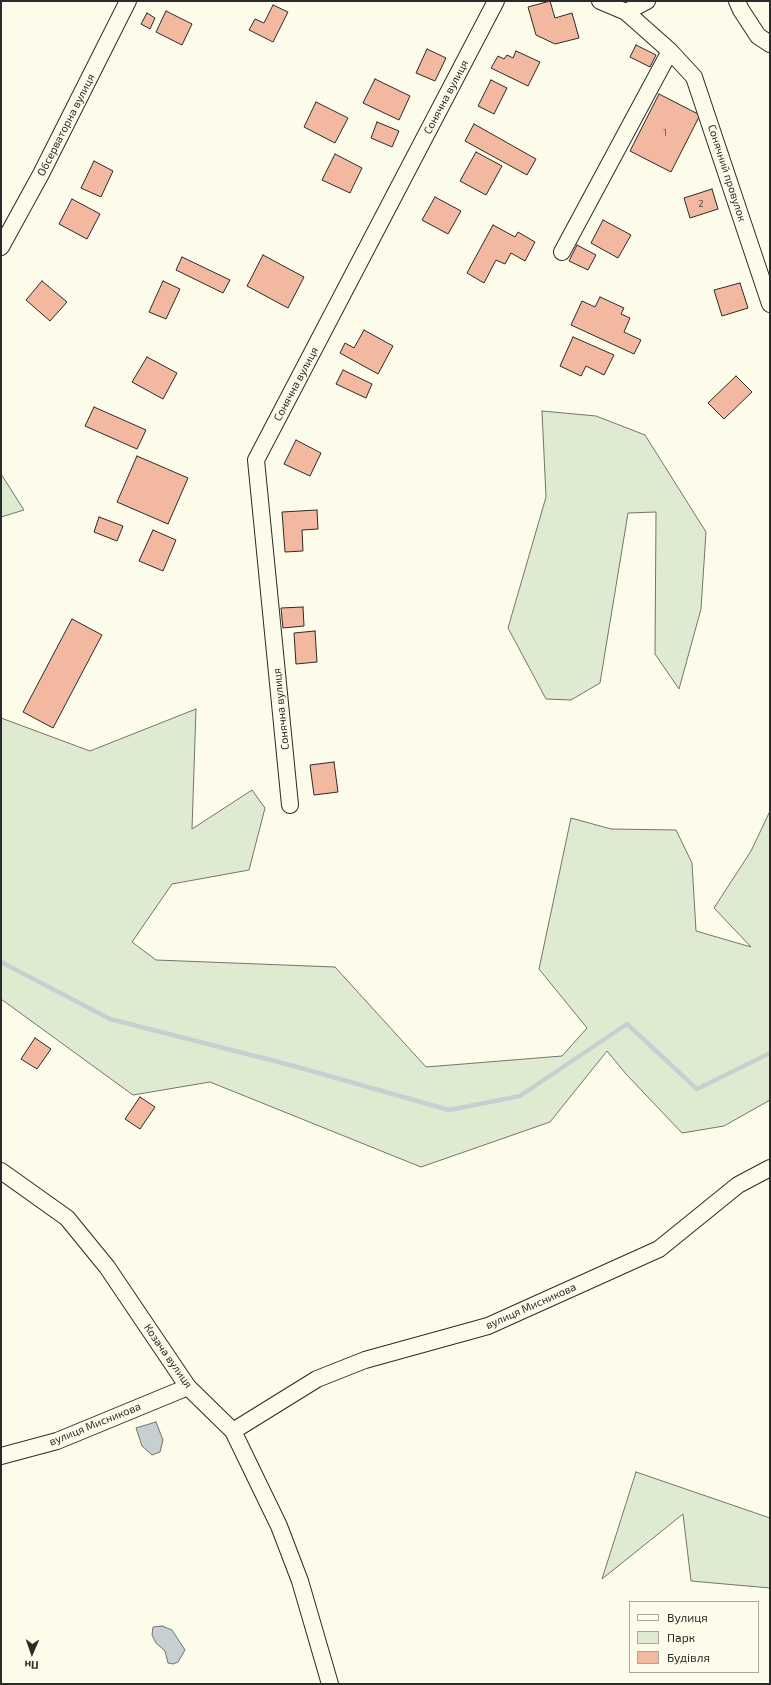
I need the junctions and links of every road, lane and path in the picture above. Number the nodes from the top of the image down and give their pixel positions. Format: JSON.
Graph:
{"nodes":[{"id":1,"x":128,"y":1,"type":"edge"},
{"id":2,"x":496,"y":1,"type":"edge"},
{"id":3,"x":600,"y":1,"type":"edge"},
{"id":4,"x":647,"y":1,"type":"edge"},
{"id":5,"x":737,"y":1,"type":"edge"},
{"id":6,"x":626,"y":12,"type":"junction"},
{"id":7,"x":770,"y":44,"type":"edge"},
{"id":8,"x":670,"y":51,"type":"junction"},
{"id":9,"x":1,"y":247,"type":"edge"},
{"id":10,"x":562,"y":252,"type":"dead end"},
{"id":11,"x":770,"y":304,"type":"edge"},
{"id":12,"x":290,"y":805,"type":"dead end"},
{"id":13,"x":770,"y":1168,"type":"edge"},
{"id":14,"x":1,"y":1171,"type":"edge"},
{"id":15,"x":188,"y":1387,"type":"junction"},
{"id":16,"x":233,"y":1430,"type":"junction"},
{"id":17,"x":1,"y":1456,"type":"edge"},
{"id":18,"x":330,"y":1684,"type":"edge"}],
"edges":[{"from":1,"to":9,"type":"street","name":"Обсерваторна вулиця"},
{"from":2,"to":12,"type":"street","name":"Сонячна вулиця"},
{"from":3,"to":6,"type":"street","name":"Сонячний провулок"},
{"from":4,"to":6,"type":"street"},
{"from":5,"to":7,"type":"street"},
{"from":6,"to":8,"type":"street","name":"Сонячний провулок"},
{"from":8,"to":10,"type":"street"},
{"from":8,"to":11,"type":"street","name":"Сонячний провулок"},
{"from":13,"to":16,"type":"street","name":"вулиця Мисникова"},
{"from":14,"to":15,"type":"street","name":"Козача вулиця"},
{"from":15,"to":16,"type":"street","name":"Козача вулиця"},
{"from":15,"to":17,"type":"street","name":"вулиця Мисникова"},
{"from":16,"to":18,"type":"street","name":"Козача вулиця"}]}
